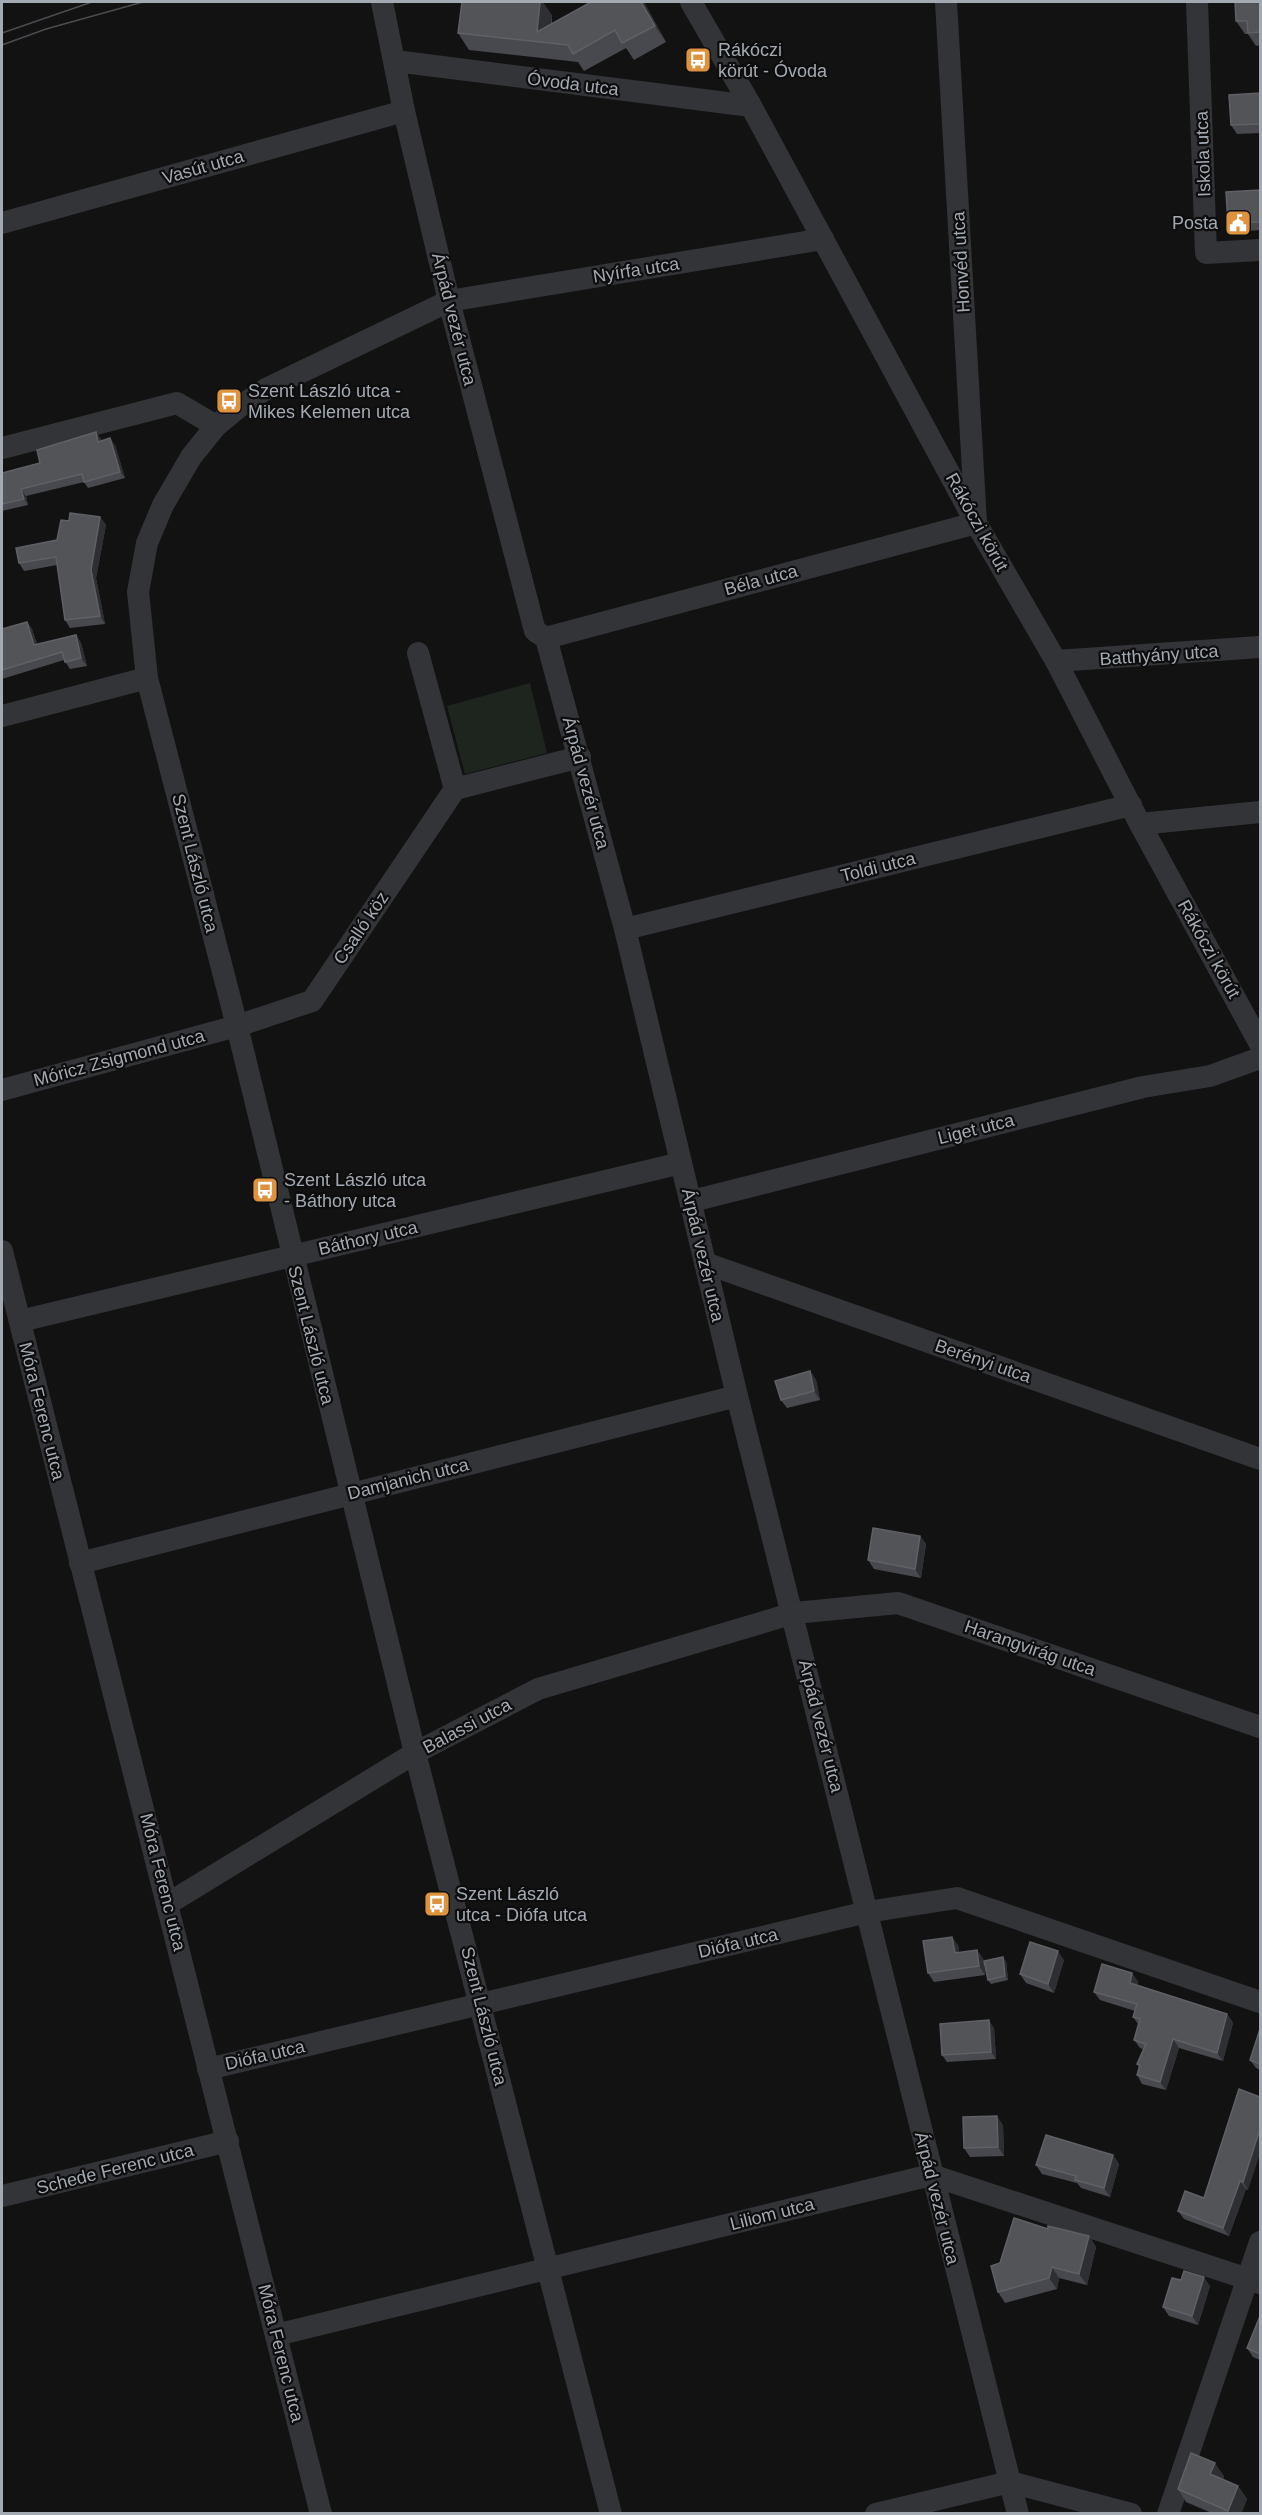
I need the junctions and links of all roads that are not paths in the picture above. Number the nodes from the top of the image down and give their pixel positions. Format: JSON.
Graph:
{"nodes":[{"id":1,"x":382,"y":2,"type":"edge"},
{"id":2,"x":691,"y":2,"type":"edge"},
{"id":3,"x":946,"y":2,"type":"edge"},
{"id":4,"x":1197,"y":2,"type":"edge"},
{"id":5,"x":395,"y":61,"type":"junction"},
{"id":6,"x":751,"y":106,"type":"junction"},
{"id":7,"x":404,"y":111,"type":"junction"},
{"id":8,"x":2,"y":224,"type":"edge"},
{"id":9,"x":823,"y":239,"type":"junction"},
{"id":10,"x":1260,"y":250,"type":"edge"},
{"id":11,"x":449,"y":301,"type":"junction"},
{"id":12,"x":216,"y":426,"type":"junction"},
{"id":13,"x":2,"y":448,"type":"edge"},
{"id":14,"x":976,"y":523,"type":"junction"},
{"id":15,"x":546,"y":638,"type":"junction"},
{"id":16,"x":1260,"y":647,"type":"edge"},
{"id":17,"x":418,"y":653,"type":"dead end"},
{"id":18,"x":1056,"y":661,"type":"junction"},
{"id":19,"x":147,"y":678,"type":"junction"},
{"id":20,"x":2,"y":716,"type":"edge"},
{"id":21,"x":580,"y":757,"type":"junction"},
{"id":22,"x":455,"y":789,"type":"junction"},
{"id":23,"x":1260,"y":812,"type":"edge"},
{"id":24,"x":1135,"y":815,"type":"junction"},
{"id":25,"x":625,"y":929,"type":"junction"},
{"id":26,"x":237,"y":1026,"type":"junction"},
{"id":27,"x":1260,"y":1044,"type":"edge"},
{"id":28,"x":1260,"y":1058,"type":"edge"},
{"id":29,"x":2,"y":1090,"type":"edge"},
{"id":30,"x":681,"y":1163,"type":"junction"},
{"id":31,"x":692,"y":1201,"type":"junction"},
{"id":32,"x":2,"y":1251,"type":"edge"},
{"id":33,"x":291,"y":1256,"type":"junction"},
{"id":34,"x":705,"y":1263,"type":"junction"},
{"id":35,"x":20,"y":1321,"type":"junction"},
{"id":36,"x":737,"y":1396,"type":"junction"},
{"id":37,"x":1260,"y":1459,"type":"edge"},
{"id":38,"x":351,"y":1493,"type":"junction"},
{"id":39,"x":80,"y":1563,"type":"junction"},
{"id":40,"x":794,"y":1613,"type":"junction"},
{"id":41,"x":1260,"y":1727,"type":"edge"},
{"id":42,"x":415,"y":1753,"type":"junction"},
{"id":43,"x":169,"y":1903,"type":"junction"},
{"id":44,"x":867,"y":1912,"type":"junction"},
{"id":45,"x":1260,"y":2002,"type":"edge"},
{"id":46,"x":481,"y":2004,"type":"junction"},
{"id":47,"x":208,"y":2069,"type":"junction"},
{"id":48,"x":228,"y":2141,"type":"junction"},
{"id":49,"x":931,"y":2175,"type":"junction"},
{"id":50,"x":2,"y":2196,"type":"edge"},
{"id":51,"x":1260,"y":2242,"type":"edge"},
{"id":52,"x":547,"y":2270,"type":"junction"},
{"id":53,"x":1254,"y":2281,"type":"edge"},
{"id":54,"x":276,"y":2336,"type":"junction"},
{"id":55,"x":1010,"y":2482,"type":"junction"},
{"id":56,"x":321,"y":2514,"type":"edge"},
{"id":57,"x":610,"y":2514,"type":"edge"},
{"id":58,"x":876,"y":2514,"type":"edge"},
{"id":59,"x":1018,"y":2514,"type":"edge"},
{"id":60,"x":1131,"y":2514,"type":"edge"},
{"id":61,"x":1168,"y":2514,"type":"edge"}],
"edges":[{"from":1,"to":5,"type":"street","name":"Árpád vezér utca"},
{"from":2,"to":6,"type":"street","name":"Rákóczi körút"},
{"from":3,"to":14,"type":"street","name":"Honvéd utca"},
{"from":4,"to":10,"type":"street","name":"Iskola utca"},
{"from":5,"to":6,"type":"street","name":"Óvoda utca"},
{"from":5,"to":7,"type":"street","name":"Árpád vezér utca"},
{"from":6,"to":9,"type":"street","name":"Rákóczi körút"},
{"from":7,"to":8,"type":"street","name":"Vasút utca"},
{"from":7,"to":11,"type":"street","name":"Árpád vezér utca"},
{"from":9,"to":11,"type":"street","name":"Nyírfa utca"},
{"from":9,"to":14,"type":"street","name":"Rákóczi körút"},
{"from":11,"to":12,"type":"street","name":"Szent László utca"},
{"from":11,"to":15,"type":"street","name":"Árpád vezér utca"},
{"from":12,"to":13,"type":"street"},
{"from":12,"to":19,"type":"street","name":"Szent László utca"},
{"from":14,"to":15,"type":"street","name":"Béla utca"},
{"from":14,"to":18,"type":"street","name":"Rákóczi körút"},
{"from":15,"to":21,"type":"street","name":"Árpád vezér utca"},
{"from":16,"to":18,"type":"street","name":"Batthyány utca"},
{"from":17,"to":22,"type":"street"},
{"from":18,"to":24,"type":"street","name":"Rákóczi körút"},
{"from":19,"to":20,"type":"street"},
{"from":19,"to":26,"type":"street","name":"Szent László utca"},
{"from":21,"to":22,"type":"street"},
{"from":21,"to":25,"type":"street","name":"Árpád vezér utca"},
{"from":22,"to":26,"type":"street","name":"Csalló köz"},
{"from":23,"to":24,"type":"street","name":"Toldi utca"},
{"from":24,"to":25,"type":"street","name":"Toldi utca"},
{"from":24,"to":27,"type":"street","name":"Rákóczi körút"},
{"from":25,"to":30,"type":"street","name":"Árpád vezér utca"},
{"from":26,"to":29,"type":"street","name":"Móricz Zsigmond utca"},
{"from":26,"to":33,"type":"street","name":"Szent László utca"},
{"from":28,"to":31,"type":"street","name":"Liget utca"},
{"from":30,"to":31,"type":"street","name":"Árpád vezér utca"},
{"from":30,"to":33,"type":"street","name":"Báthory utca"},
{"from":31,"to":34,"type":"street","name":"Árpád vezér utca"},
{"from":32,"to":35,"type":"street","name":"Móra Ferenc utca"},
{"from":33,"to":35,"type":"street","name":"Báthory utca"},
{"from":33,"to":38,"type":"street","name":"Szent László utca"},
{"from":34,"to":36,"type":"street","name":"Árpád vezér utca"},
{"from":34,"to":37,"type":"street","name":"Berényi utca"},
{"from":35,"to":39,"type":"street","name":"Móra Ferenc utca"},
{"from":36,"to":38,"type":"street","name":"Damjanich utca"},
{"from":36,"to":40,"type":"street","name":"Árpád vezér utca"},
{"from":38,"to":39,"type":"street","name":"Damjanich utca"},
{"from":38,"to":42,"type":"street","name":"Szent László utca"},
{"from":39,"to":43,"type":"street","name":"Móra Ferenc utca"},
{"from":40,"to":41,"type":"street","name":"Harangvirág utca"},
{"from":40,"to":42,"type":"street","name":"Balassi utca"},
{"from":40,"to":44,"type":"street","name":"Árpád vezér utca"},
{"from":42,"to":43,"type":"street","name":"Balassi utca"},
{"from":42,"to":46,"type":"street","name":"Szent László utca"},
{"from":43,"to":47,"type":"street","name":"Móra Ferenc utca"},
{"from":44,"to":45,"type":"street","name":"Diófa utca"},
{"from":44,"to":46,"type":"street","name":"Diófa utca"},
{"from":44,"to":49,"type":"street","name":"Árpád vezér utca"},
{"from":46,"to":47,"type":"street","name":"Diófa utca"},
{"from":46,"to":52,"type":"street","name":"Szent László utca"},
{"from":47,"to":48,"type":"street","name":"Móra Ferenc utca"},
{"from":48,"to":50,"type":"street","name":"Schede Ferenc utca"},
{"from":48,"to":54,"type":"street","name":"Móra Ferenc utca"},
{"from":49,"to":52,"type":"street","name":"Liliom utca"},
{"from":49,"to":53,"type":"street"},
{"from":49,"to":55,"type":"street","name":"Árpád vezér utca"},
{"from":51,"to":53,"type":"street"},
{"from":52,"to":54,"type":"street","name":"Liliom utca"},
{"from":52,"to":57,"type":"street","name":"Szent László utca"},
{"from":53,"to":61,"type":"street"},
{"from":54,"to":56,"type":"street","name":"Móra Ferenc utca"},
{"from":55,"to":58,"type":"street"},
{"from":55,"to":59,"type":"street","name":"Árpád vezér utca"},
{"from":55,"to":60,"type":"street"}]}
